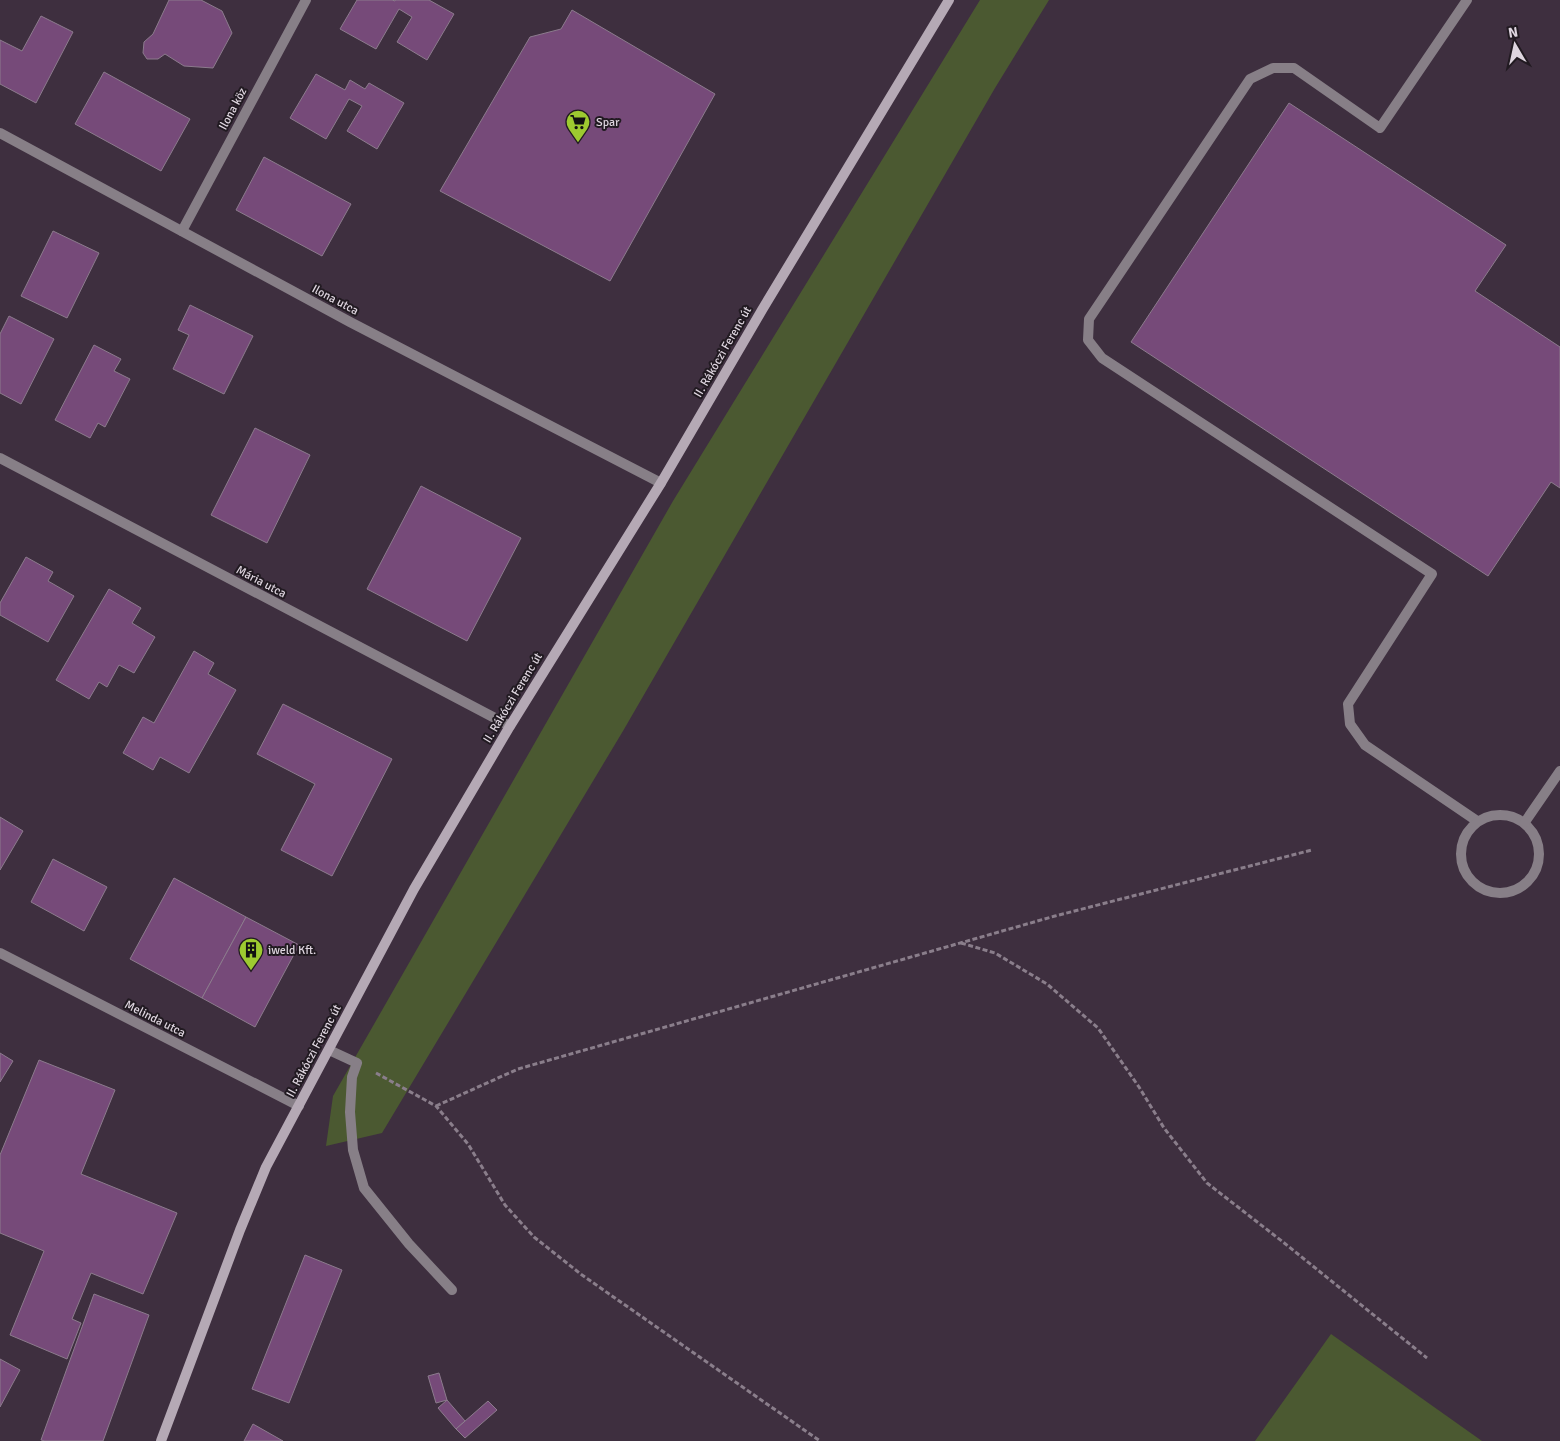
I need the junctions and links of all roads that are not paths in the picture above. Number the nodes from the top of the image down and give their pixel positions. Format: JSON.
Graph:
{"nodes":[{"id":1,"x":306,"y":0,"type":"edge"},
{"id":2,"x":949,"y":0,"type":"edge"},
{"id":3,"x":1467,"y":0,"type":"edge"},
{"id":4,"x":0,"y":133,"type":"edge"},
{"id":5,"x":182,"y":231,"type":"junction"},
{"id":6,"x":0,"y":458,"type":"edge"},
{"id":7,"x":661,"y":483,"type":"junction"},
{"id":8,"x":510,"y":726,"type":"junction"},
{"id":9,"x":1560,"y":771,"type":"edge"},
{"id":10,"x":1477,"y":821,"type":"junction"},
{"id":11,"x":1525,"y":822,"type":"junction"},
{"id":12,"x":0,"y":954,"type":"edge"},
{"id":13,"x":328,"y":1050,"type":"junction"},
{"id":14,"x":299,"y":1106,"type":"junction"},
{"id":15,"x":452,"y":1290,"type":"dead end"},
{"id":16,"x":161,"y":1441,"type":"edge"}],
"edges":[{"from":1,"to":5,"type":"street","name":"Ilona köz"},
{"from":2,"to":7,"type":"main road","name":"II. Rákóczi Ferenc út"},
{"from":3,"to":10,"type":"street"},
{"from":4,"to":5,"type":"street","name":"Ilona utca"},
{"from":5,"to":7,"type":"street","name":"Ilona utca"},
{"from":6,"to":8,"type":"street","name":"Mária utca"},
{"from":7,"to":8,"type":"main road","name":"II. Rákóczi Ferenc út"},
{"from":8,"to":13,"type":"main road","name":"II. Rákóczi Ferenc út"},
{"from":9,"to":11,"type":"street"},
{"from":10,"to":11,"type":"street"},
{"from":10,"to":11,"type":"street"},
{"from":12,"to":14,"type":"street","name":"Melinda utca"},
{"from":13,"to":14,"type":"main road","name":"II. Rákóczi Ferenc út"},
{"from":13,"to":15,"type":"street"},
{"from":14,"to":16,"type":"main road","name":"II. Rákóczi Ferenc út"}]}
